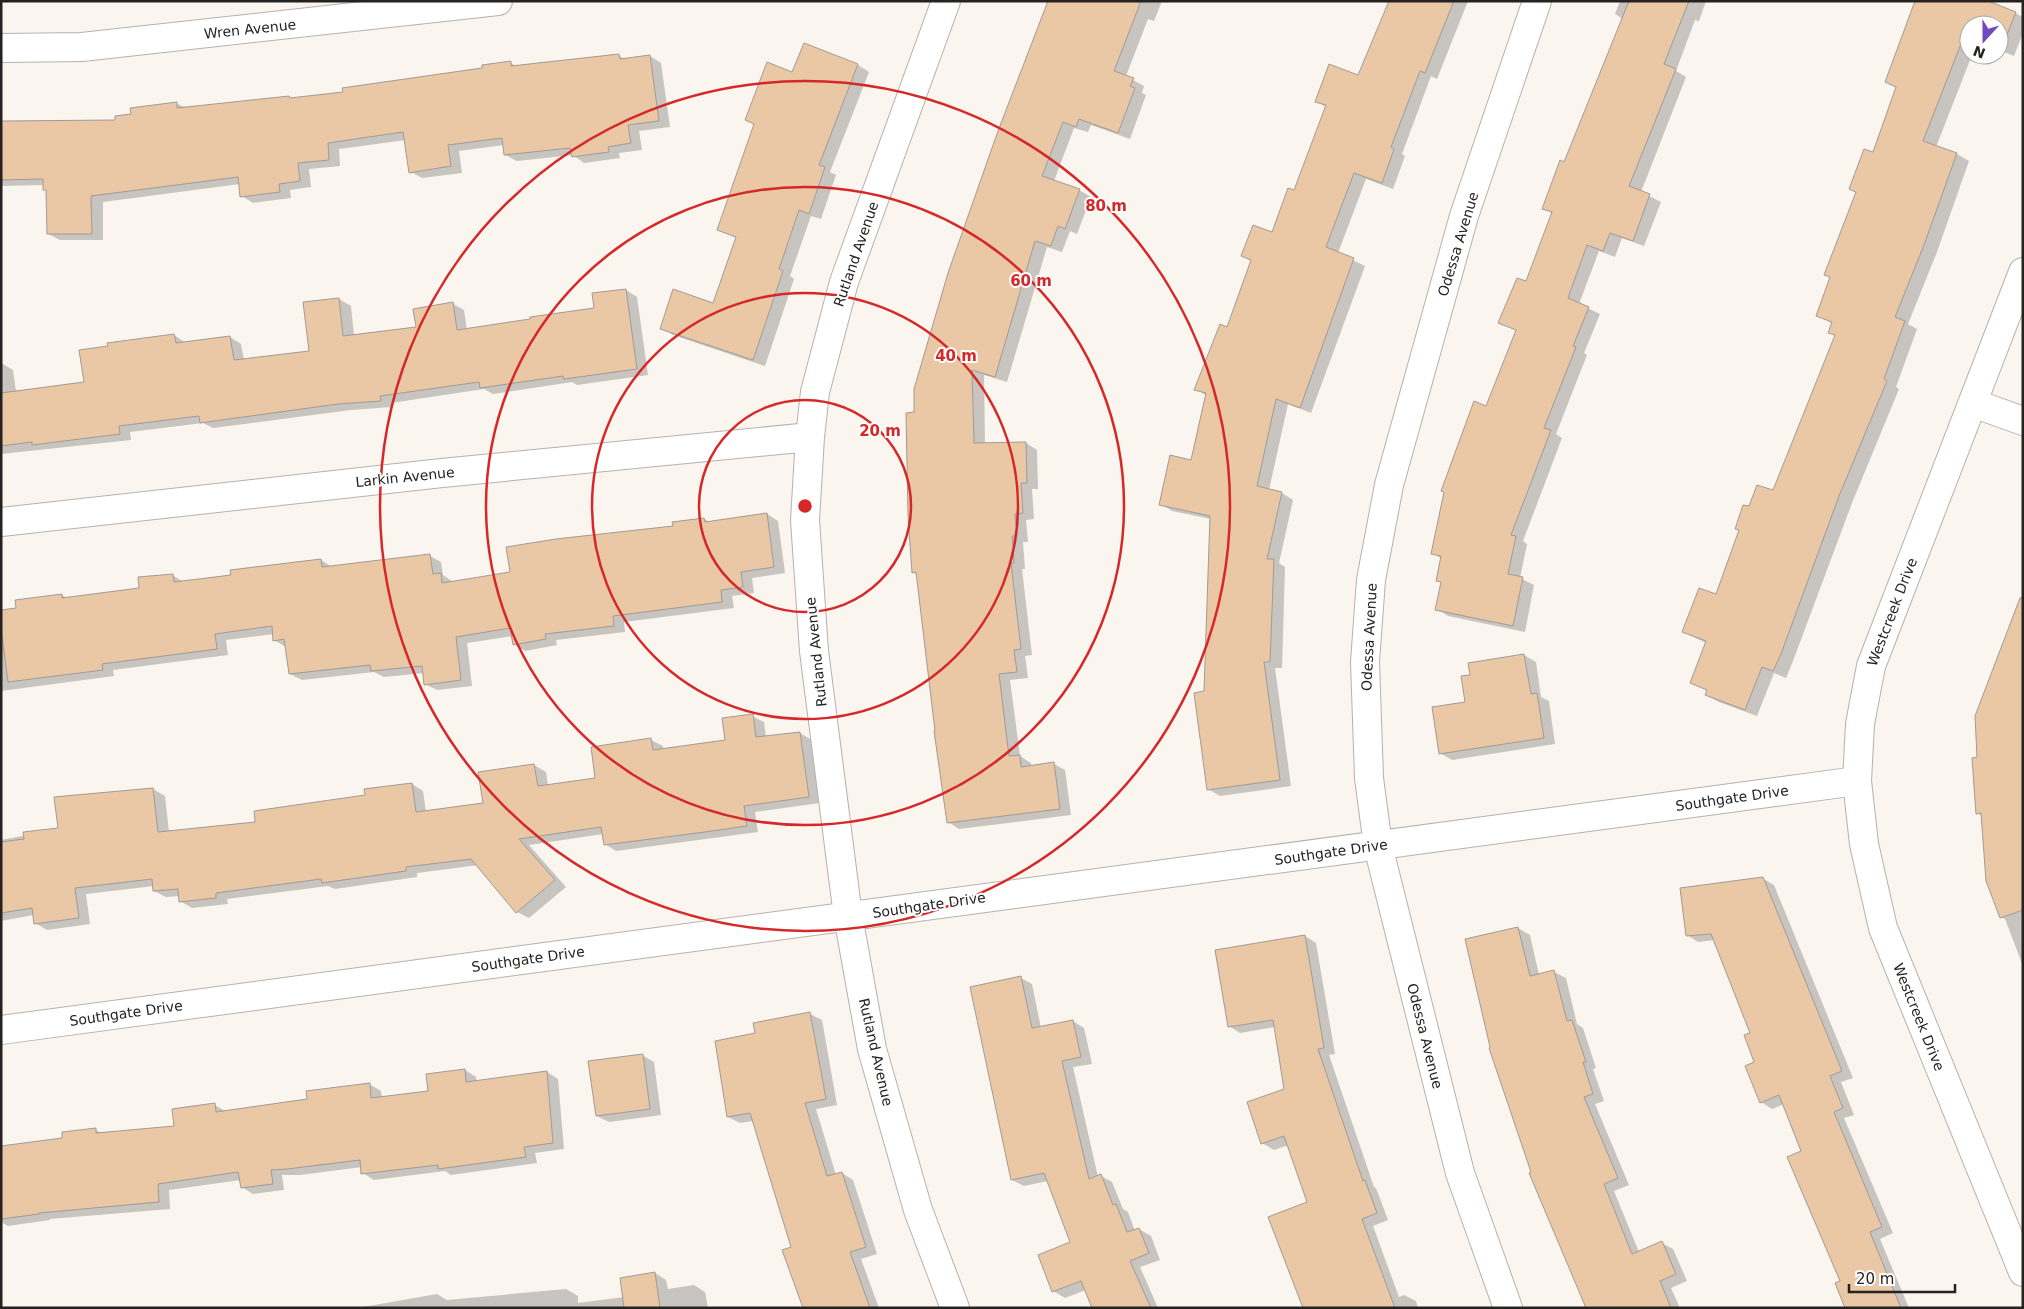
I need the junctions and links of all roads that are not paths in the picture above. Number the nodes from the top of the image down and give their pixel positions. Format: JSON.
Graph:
{"nodes":[{"id":1,"x":498,"y":1,"type":"edge"},
{"id":2,"x":946,"y":1,"type":"edge"},
{"id":3,"x":1537,"y":1,"type":"edge"},
{"id":4,"x":1,"y":48,"type":"edge"},
{"id":5,"x":2023,"y":272,"type":"edge"},
{"id":6,"x":1972,"y":403,"type":"junction"},
{"id":7,"x":2023,"y":421,"type":"edge"},
{"id":8,"x":810,"y":437,"type":"junction"},
{"id":9,"x":1,"y":522,"type":"edge"},
{"id":10,"x":1857,"y":781,"type":"junction"},
{"id":11,"x":1378,"y":846,"type":"junction"},
{"id":12,"x":848,"y":916,"type":"junction"},
{"id":13,"x":1,"y":1030,"type":"edge"},
{"id":14,"x":2023,"y":1272,"type":"edge"},
{"id":15,"x":955,"y":1308,"type":"edge"},
{"id":16,"x":1508,"y":1308,"type":"edge"}],
"edges":[{"from":1,"to":4,"type":"street","name":"Wren Avenue"},
{"from":2,"to":8,"type":"street","name":"Rutland Avenue"},
{"from":3,"to":11,"type":"street","name":"Odessa Avenue"},
{"from":5,"to":6,"type":"street","name":"Westcreek Drive"},
{"from":6,"to":7,"type":"street"},
{"from":6,"to":10,"type":"street","name":"Westcreek Drive"},
{"from":8,"to":9,"type":"street","name":"Larkin Avenue"},
{"from":8,"to":12,"type":"street","name":"Rutland Avenue"},
{"from":10,"to":11,"type":"street","name":"Southgate Drive"},
{"from":10,"to":14,"type":"street","name":"Westcreek Drive"},
{"from":11,"to":12,"type":"street","name":"Southgate Drive"},
{"from":11,"to":16,"type":"street","name":"Odessa Avenue"},
{"from":12,"to":13,"type":"street","name":"Southgate Drive"},
{"from":12,"to":15,"type":"street","name":"Rutland Avenue"}]}
